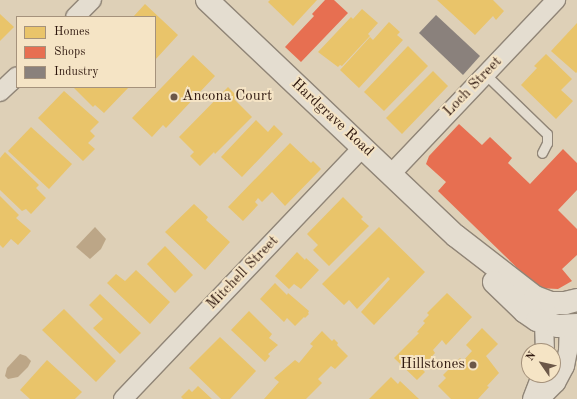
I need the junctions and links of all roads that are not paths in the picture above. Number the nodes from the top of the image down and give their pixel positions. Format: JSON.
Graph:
{"nodes":[{"id":1,"x":92,"y":0,"type":"edge"},
{"id":2,"x":207,"y":0,"type":"edge"},
{"id":3,"x":556,"y":0,"type":"edge"},
{"id":4,"x":76,"y":16,"type":"edge"},
{"id":5,"x":485,"y":74,"type":"junction"},
{"id":6,"x":16,"y":77,"type":"edge"},
{"id":7,"x":0,"y":92,"type":"edge"},
{"id":8,"x":363,"y":147,"type":"junction"},
{"id":9,"x":542,"y":152,"type":"dead end"},
{"id":10,"x":391,"y":174,"type":"junction"},
{"id":11,"x":456,"y":236,"type":"junction"},
{"id":12,"x":577,"y":300,"type":"edge"},
{"id":13,"x":555,"y":303,"type":"junction"},
{"id":14,"x":562,"y":325,"type":"edge"},
{"id":15,"x":550,"y":343,"type":"edge"},
{"id":16,"x":538,"y":383,"type":"edge"},
{"id":17,"x":123,"y":399,"type":"edge"},
{"id":18,"x":532,"y":399,"type":"edge"},
{"id":19,"x":540,"y":399,"type":"edge"}],
"edges":[{"from":1,"to":4,"type":"street"},
{"from":2,"to":8,"type":"street","name":"Hardgrave Road"},
{"from":3,"to":5,"type":"street","name":"Loch Street"},
{"from":5,"to":9,"type":"lane"},
{"from":5,"to":10,"type":"street","name":"Loch Street"},
{"from":6,"to":7,"type":"street"},
{"from":8,"to":10,"type":"street","name":"Hardgrave Road"},
{"from":8,"to":17,"type":"street","name":"Mitchell Street"},
{"from":10,"to":11,"type":"street","name":"Hardgrave Road"},
{"from":11,"to":13,"type":"street","name":"Hardgrave Road"},
{"from":11,"to":14,"type":"street","name":"Hardgrave Road"},
{"from":12,"to":13,"type":"street"},
{"from":13,"to":14,"type":"street"},
{"from":14,"to":15,"type":"street"},
{"from":14,"to":19,"type":"street"},
{"from":16,"to":18,"type":"street"}]}
